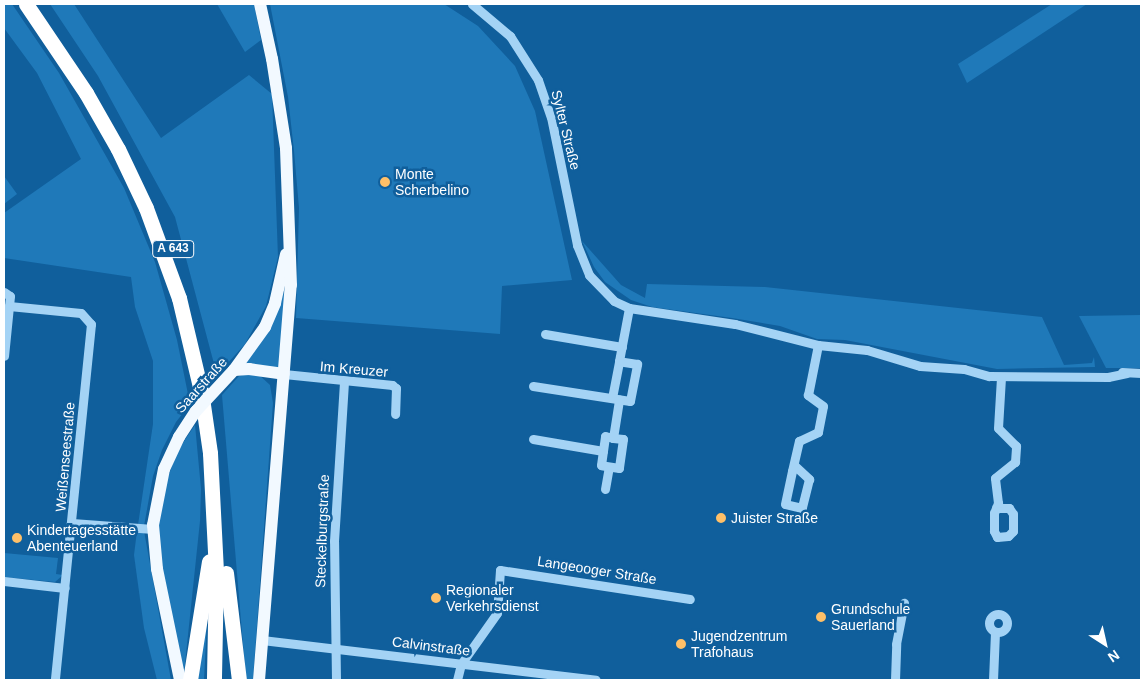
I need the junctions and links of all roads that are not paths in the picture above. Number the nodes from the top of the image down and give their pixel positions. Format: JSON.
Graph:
{"nodes":[{"id":1,"x":26,"y":4,"type":"edge"},
{"id":2,"x":38,"y":4,"type":"edge"},
{"id":3,"x":261,"y":4,"type":"edge"},
{"id":4,"x":472,"y":4,"type":"edge"},
{"id":5,"x":290,"y":232,"type":"junction"},
{"id":6,"x":6,"y":292,"type":"edge"},
{"id":7,"x":9,"y":306,"type":"junction"},
{"id":8,"x":629,"y":308,"type":"junction"},
{"id":9,"x":545,"y":334,"type":"dead end"},
{"id":10,"x":818,"y":345,"type":"junction"},
{"id":11,"x":622,"y":347,"type":"junction"},
{"id":12,"x":4,"y":356,"type":"edge"},
{"id":13,"x":619,"y":361,"type":"junction"},
{"id":14,"x":234,"y":370,"type":"junction"},
{"id":15,"x":266,"y":371,"type":"junction"},
{"id":16,"x":1141,"y":373,"type":"edge"},
{"id":17,"x":284,"y":374,"type":"junction"},
{"id":18,"x":1001,"y":377,"type":"junction"},
{"id":19,"x":344,"y":382,"type":"junction"},
{"id":20,"x":533,"y":386,"type":"dead end"},
{"id":21,"x":616,"y":399,"type":"junction"},
{"id":22,"x":279,"y":411,"type":"junction"},
{"id":23,"x":395,"y":414,"type":"dead end"},
{"id":24,"x":613,"y":438,"type":"junction"},
{"id":25,"x":533,"y":439,"type":"dead end"},
{"id":26,"x":603,"y":451,"type":"junction"},
{"id":27,"x":794,"y":465,"type":"dead end"},
{"id":28,"x":609,"y":467,"type":"junction"},
{"id":29,"x":605,"y":489,"type":"dead end"},
{"id":30,"x":996,"y":508,"type":"dead end"},
{"id":31,"x":72,"y":523,"type":"junction"},
{"id":32,"x":215,"y":523,"type":"junction"},
{"id":33,"x":153,"y":529,"type":"junction"},
{"id":34,"x":226,"y":573,"type":"junction"},
{"id":35,"x":4,"y":581,"type":"edge"},
{"id":36,"x":65,"y":588,"type":"junction"},
{"id":37,"x":690,"y":599,"type":"dead end"},
{"id":38,"x":904,"y":603,"type":"dead end"},
{"id":39,"x":995,"y":632,"type":"dead end"},
{"id":40,"x":262,"y":640,"type":"junction"},
{"id":41,"x":336,"y":648,"type":"junction"},
{"id":42,"x":461,"y":664,"type":"junction"},
{"id":43,"x":55,"y":680,"type":"edge"},
{"id":44,"x":180,"y":680,"type":"edge"},
{"id":45,"x":190,"y":680,"type":"edge"},
{"id":46,"x":214,"y":680,"type":"edge"},
{"id":47,"x":224,"y":680,"type":"edge"},
{"id":48,"x":239,"y":680,"type":"edge"},
{"id":49,"x":259,"y":680,"type":"edge"},
{"id":50,"x":336,"y":680,"type":"edge"},
{"id":51,"x":456,"y":680,"type":"edge"},
{"id":52,"x":596,"y":680,"type":"edge"},
{"id":53,"x":896,"y":680,"type":"edge"},
{"id":54,"x":993,"y":680,"type":"edge"}],
"edges":[{"from":1,"to":32,"type":"highway","number":"A 643"},
{"from":2,"to":34,"type":"highway","number":"A 643"},
{"from":3,"to":5,"type":"main road","name":"Saarstraße"},
{"from":4,"to":8,"type":"street","name":"Sylter Straße"},
{"from":5,"to":14,"type":"main road","name":"Saarstraße"},
{"from":5,"to":17,"type":"main road","name":"Saarstraße"},
{"from":6,"to":7,"type":"street"},
{"from":7,"to":12,"type":"street"},
{"from":7,"to":31,"type":"street","name":"Weißenseestraße"},
{"from":8,"to":10,"type":"street","name":"Sylter Straße"},
{"from":8,"to":11,"type":"street"},
{"from":9,"to":11,"type":"street"},
{"from":10,"to":18,"type":"street","name":"Sylter Straße"},
{"from":10,"to":27,"type":"street"},
{"from":11,"to":13,"type":"street"},
{"from":13,"to":21,"type":"street"},
{"from":13,"to":21,"type":"street"},
{"from":14,"to":15,"type":"main road"},
{"from":14,"to":33,"type":"main road","name":"Saarstraße","bridge":true},
{"from":15,"to":17,"type":"main road"},
{"from":15,"to":22,"type":"main road"},
{"from":16,"to":18,"type":"street","name":"Sylter Straße"},
{"from":17,"to":19,"type":"street","name":"Im Kreuzer"},
{"from":17,"to":22,"type":"main road","name":"Saarstraße"},
{"from":18,"to":30,"type":"street"},
{"from":19,"to":23,"type":"street","name":"Im Kreuzer"},
{"from":19,"to":41,"type":"street","name":"Steckelburgstraße"},
{"from":20,"to":21,"type":"street"},
{"from":21,"to":24,"type":"street"},
{"from":22,"to":40,"type":"main road","name":"Saarstraße"},
{"from":24,"to":26,"type":"street"},
{"from":24,"to":28,"type":"street"},
{"from":25,"to":26,"type":"street"},
{"from":26,"to":28,"type":"street"},
{"from":28,"to":29,"type":"street"},
{"from":31,"to":33,"type":"street"},
{"from":31,"to":36,"type":"street","name":"Weißenseestraße"},
{"from":32,"to":45,"type":"highway"},
{"from":32,"to":46,"type":"highway","number":"A 643"},
{"from":33,"to":44,"type":"main road","name":"Saarstraße"},
{"from":34,"to":47,"type":"highway","number":"A 643"},
{"from":34,"to":48,"type":"highway"},
{"from":35,"to":36,"type":"street"},
{"from":36,"to":43,"type":"street","name":"Weißenseestraße"},
{"from":37,"to":42,"type":"street","name":"Langeooger Straße"},
{"from":38,"to":53,"type":"street"},
{"from":39,"to":54,"type":"street"},
{"from":40,"to":41,"type":"street","name":"Calvinstraße"},
{"from":40,"to":49,"type":"main road","name":"Saarstraße"},
{"from":41,"to":42,"type":"street","name":"Calvinstraße"},
{"from":41,"to":50,"type":"street","name":"Steckelburgstraße"},
{"from":42,"to":51,"type":"street"},
{"from":42,"to":52,"type":"street","name":"Calvinstraße"}]}
